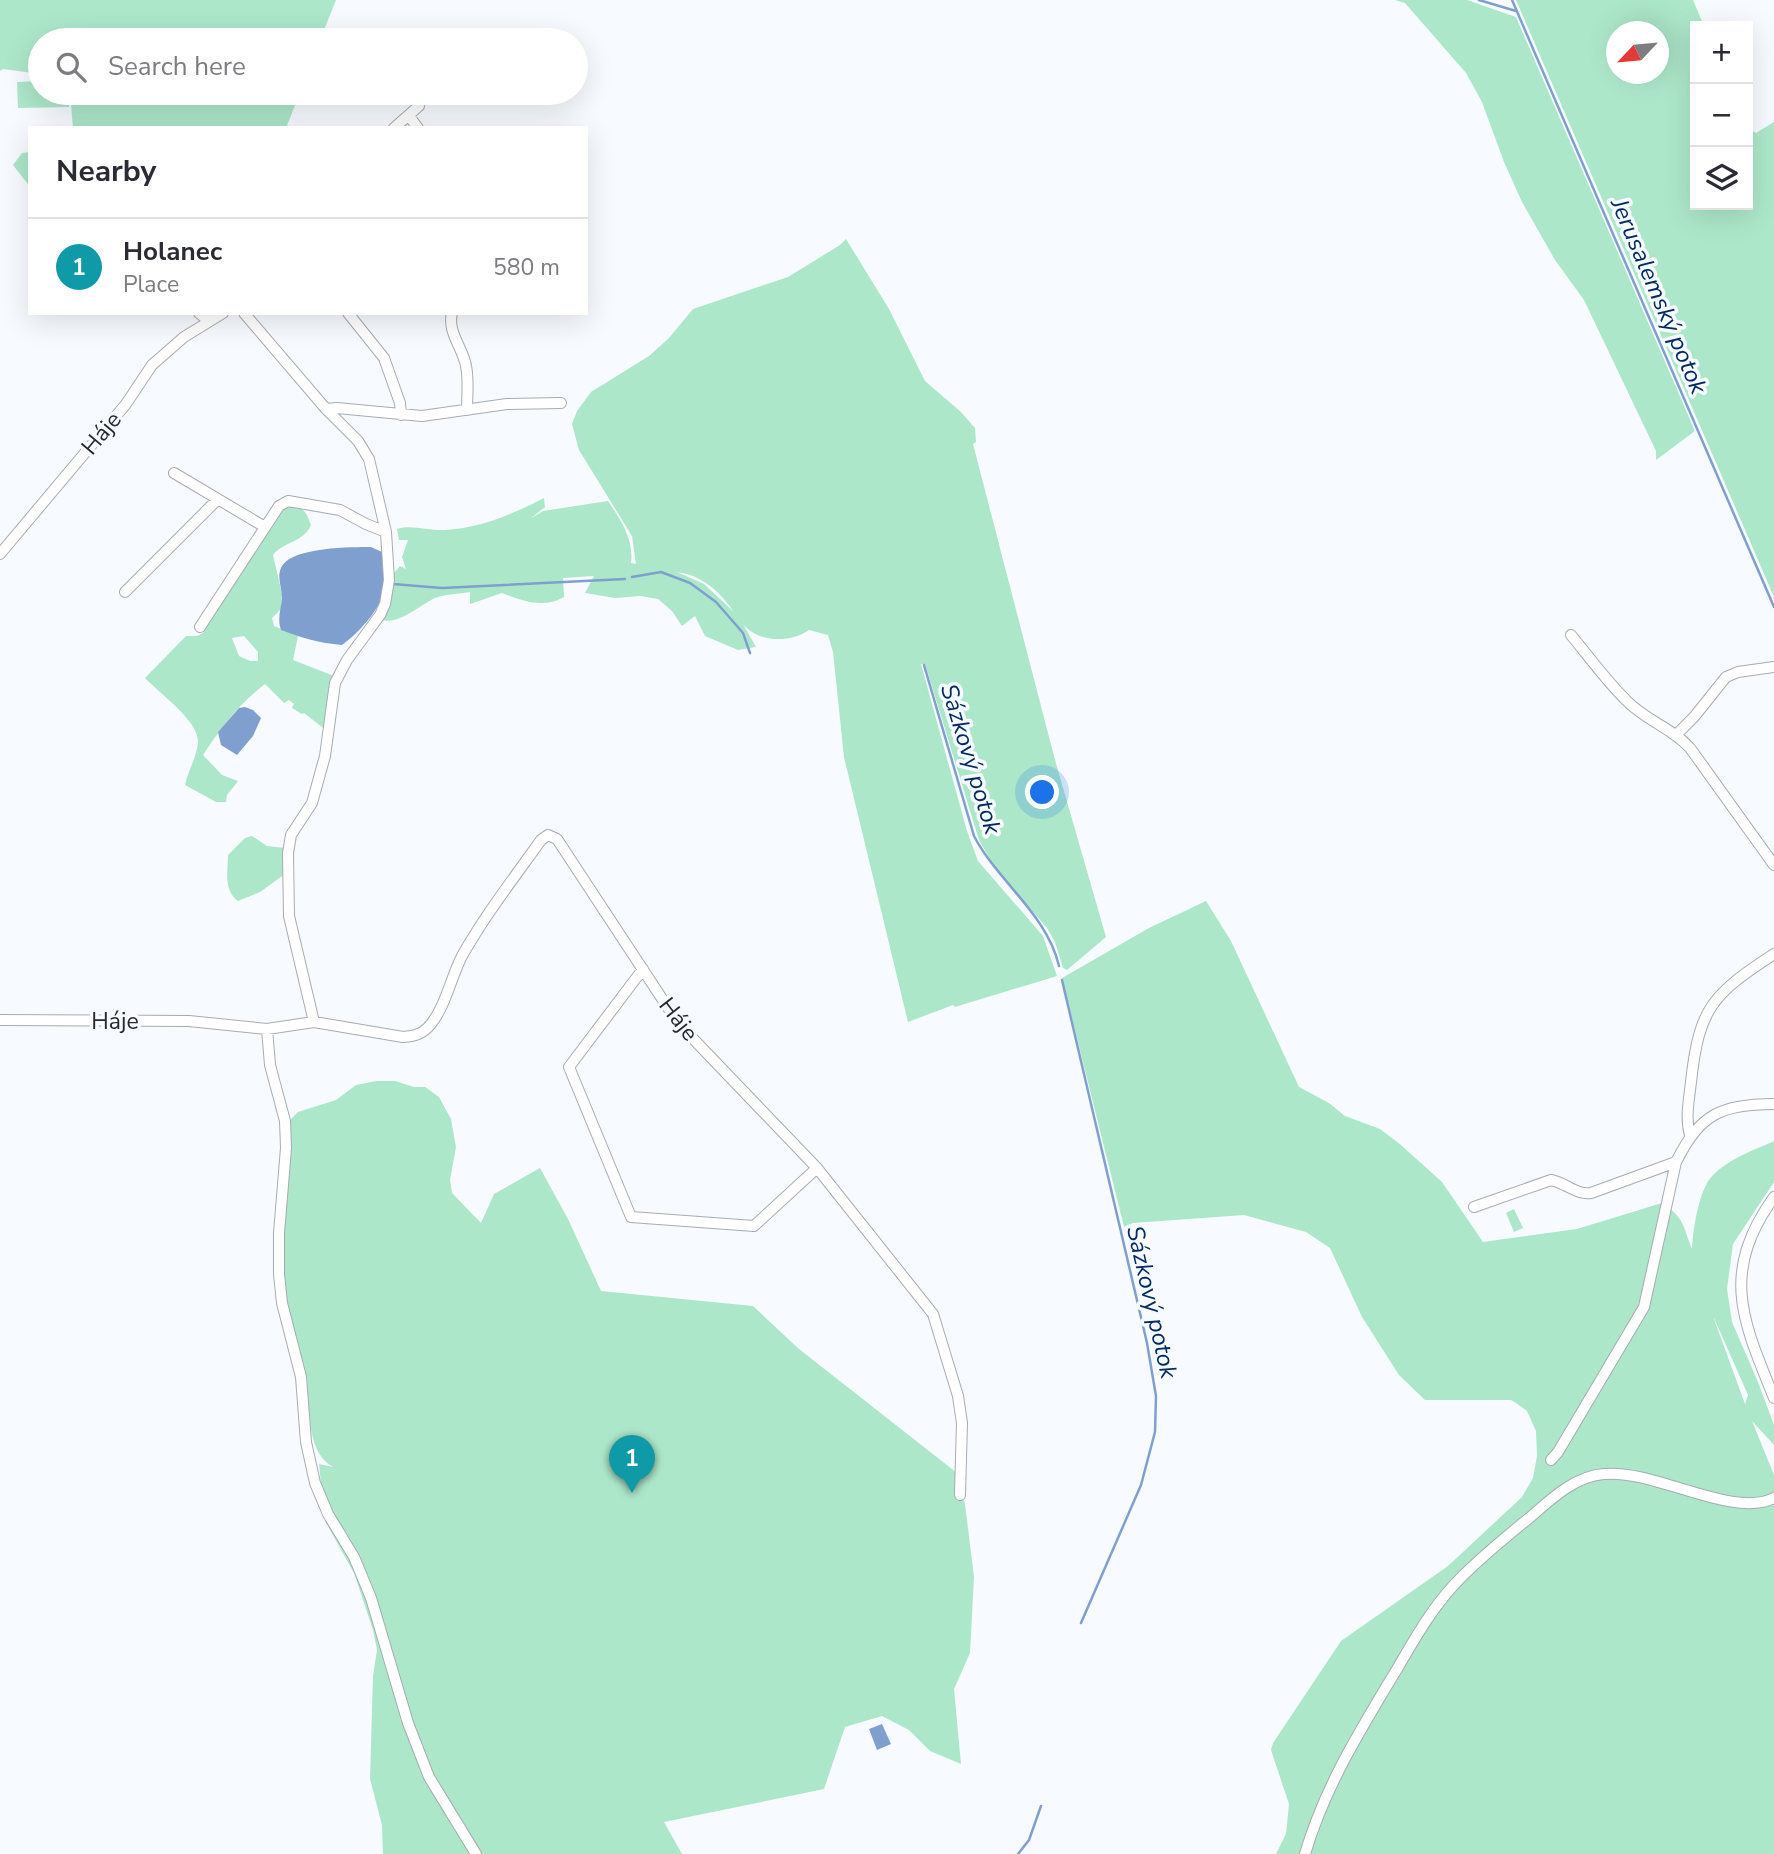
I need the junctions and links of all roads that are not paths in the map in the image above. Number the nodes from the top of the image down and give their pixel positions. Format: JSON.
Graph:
{"nodes":[{"id":1,"x":419,"y":106,"type":"dead end"},
{"id":2,"x":409,"y":116,"type":"junction"},
{"id":3,"x":396,"y":126,"type":"edge"},
{"id":4,"x":416,"y":126,"type":"edge"},
{"id":5,"x":202,"y":315,"type":"edge"},
{"id":6,"x":220,"y":315,"type":"edge"},
{"id":7,"x":246,"y":315,"type":"edge"},
{"id":8,"x":350,"y":315,"type":"edge"},
{"id":9,"x":449,"y":315,"type":"edge"},
{"id":10,"x":209,"y":321,"type":"junction"},
{"id":11,"x":561,"y":403,"type":"dead end"},
{"id":12,"x":326,"y":409,"type":"junction"},
{"id":13,"x":467,"y":410,"type":"junction"},
{"id":14,"x":401,"y":415,"type":"junction"},
{"id":15,"x":174,"y":473,"type":"dead end"},
{"id":16,"x":218,"y":499,"type":"junction"},
{"id":17,"x":265,"y":527,"type":"junction"},
{"id":18,"x":386,"y":532,"type":"junction"},
{"id":19,"x":0,"y":554,"type":"edge"},
{"id":20,"x":125,"y":592,"type":"dead end"},
{"id":21,"x":200,"y":627,"type":"dead end"},
{"id":22,"x":1571,"y":635,"type":"dead end"},
{"id":23,"x":1774,"y":667,"type":"edge"},
{"id":24,"x":1677,"y":734,"type":"junction"},
{"id":25,"x":1774,"y":865,"type":"edge"},
{"id":26,"x":1774,"y":954,"type":"edge"},
{"id":27,"x":643,"y":969,"type":"junction"},
{"id":28,"x":0,"y":1020,"type":"edge"},
{"id":29,"x":314,"y":1021,"type":"junction"},
{"id":30,"x":267,"y":1029,"type":"junction"},
{"id":31,"x":1774,"y":1104,"type":"edge"},
{"id":32,"x":1690,"y":1135,"type":"junction"},
{"id":33,"x":1676,"y":1162,"type":"junction"},
{"id":34,"x":817,"y":1168,"type":"junction"},
{"id":35,"x":1774,"y":1197,"type":"edge"},
{"id":36,"x":1474,"y":1207,"type":"dead end"},
{"id":37,"x":1774,"y":1398,"type":"edge"},
{"id":38,"x":1551,"y":1460,"type":"dead end"},
{"id":39,"x":960,"y":1495,"type":"dead end"},
{"id":40,"x":1774,"y":1498,"type":"edge"},
{"id":41,"x":476,"y":1854,"type":"edge"},
{"id":42,"x":1305,"y":1854,"type":"edge"}],
"edges":[{"from":1,"to":2,"type":"street"},
{"from":2,"to":3,"type":"street"},
{"from":2,"to":4,"type":"street"},
{"from":5,"to":10,"type":"street"},
{"from":6,"to":10,"type":"street","name":"Háje"},
{"from":7,"to":12,"type":"street"},
{"from":8,"to":14,"type":"street"},
{"from":9,"to":13,"type":"street"},
{"from":10,"to":19,"type":"street","name":"Háje"},
{"from":11,"to":13,"type":"street"},
{"from":12,"to":14,"type":"street"},
{"from":12,"to":18,"type":"street"},
{"from":13,"to":14,"type":"street"},
{"from":15,"to":16,"type":"street"},
{"from":16,"to":17,"type":"street"},
{"from":16,"to":20,"type":"street"},
{"from":17,"to":18,"type":"street"},
{"from":17,"to":21,"type":"street"},
{"from":18,"to":29,"type":"street"},
{"from":22,"to":24,"type":"street"},
{"from":23,"to":24,"type":"street"},
{"from":24,"to":25,"type":"street"},
{"from":26,"to":32,"type":"street"},
{"from":27,"to":29,"type":"street","name":"Háje"},
{"from":27,"to":34,"type":"street","name":"Háje"},
{"from":27,"to":34,"type":"street"},
{"from":28,"to":30,"type":"street","name":"Háje"},
{"from":29,"to":30,"type":"street","name":"Háje"},
{"from":30,"to":41,"type":"street"},
{"from":31,"to":32,"type":"street"},
{"from":32,"to":33,"type":"street"},
{"from":33,"to":36,"type":"street"},
{"from":33,"to":38,"type":"street"},
{"from":34,"to":39,"type":"street","name":"Háje"},
{"from":35,"to":37,"type":"street"},
{"from":40,"to":42,"type":"street"}]}
